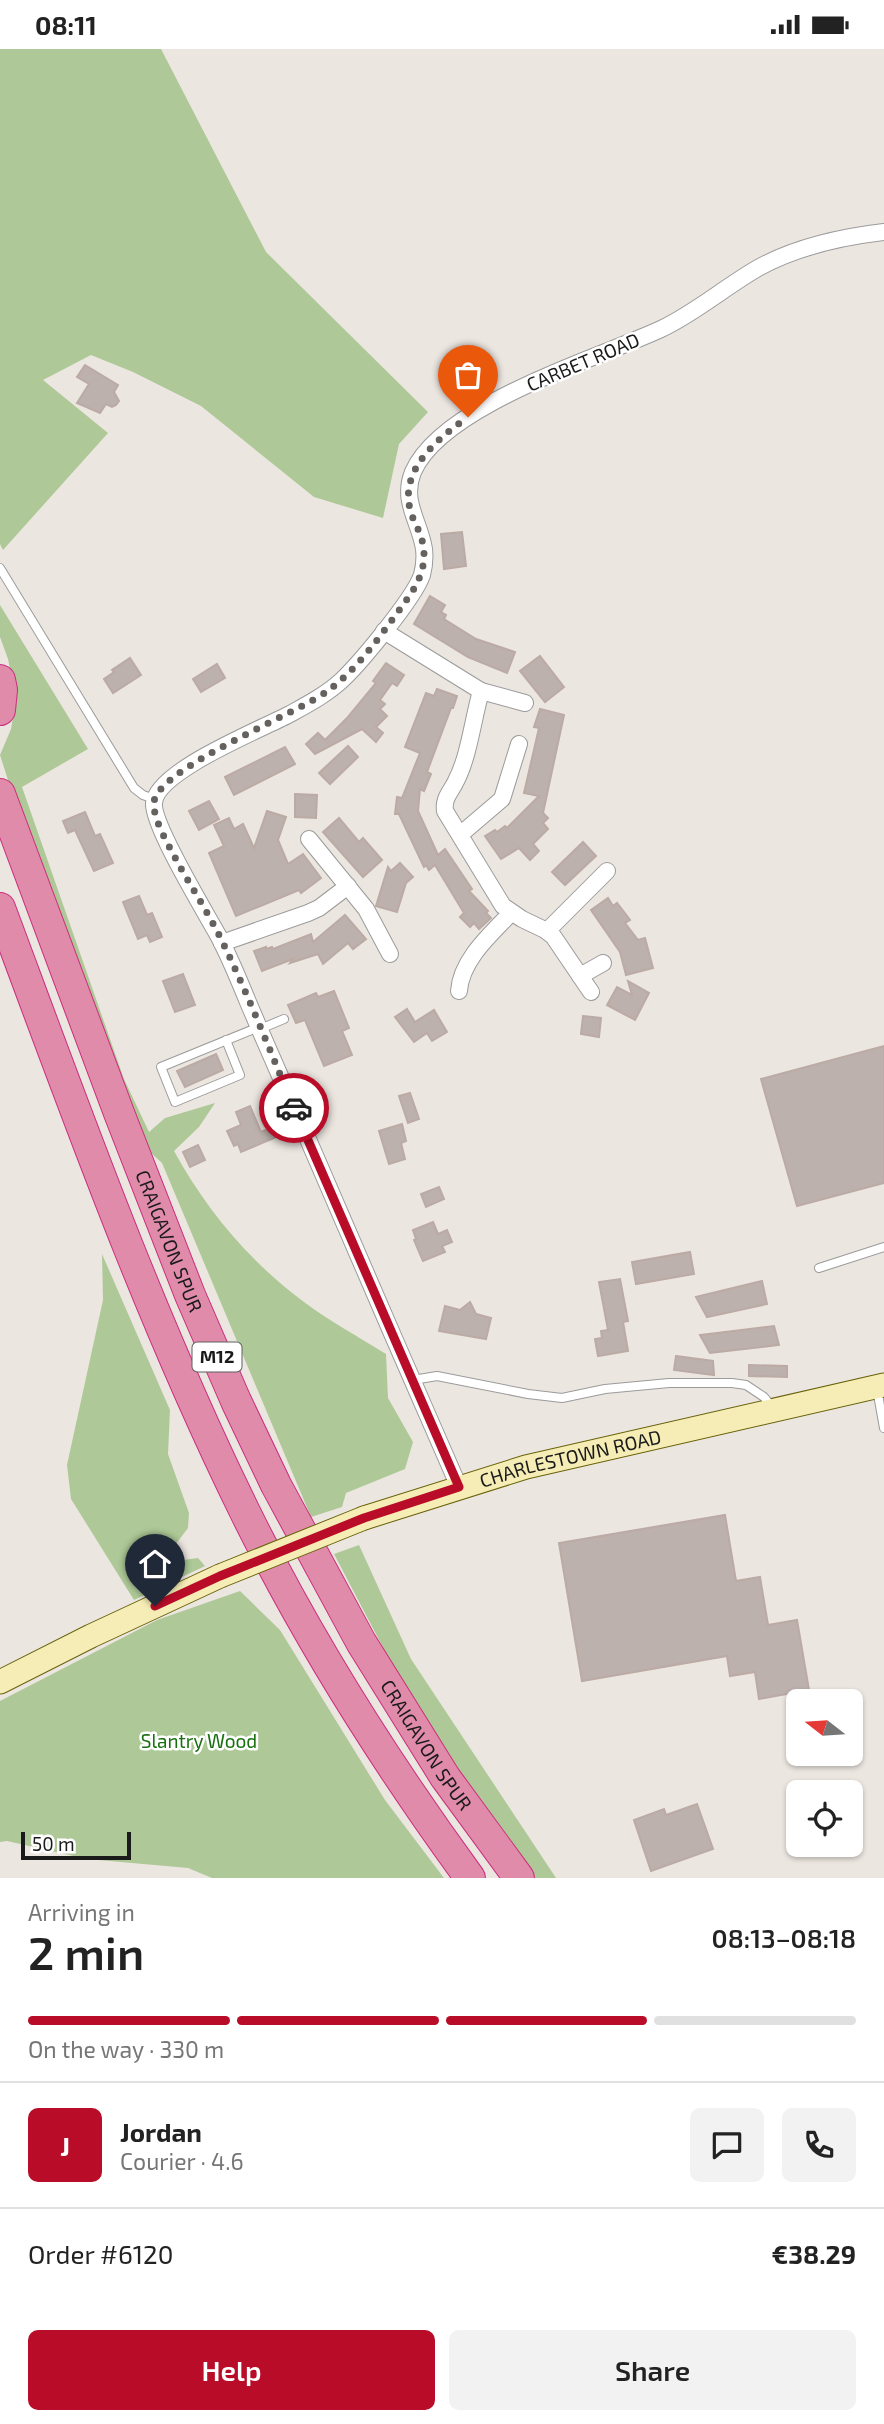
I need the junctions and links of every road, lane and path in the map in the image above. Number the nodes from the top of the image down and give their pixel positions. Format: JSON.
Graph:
{"nodes":[{"id":1,"x":884,"y":232,"type":"edge"},
{"id":2,"x":0,"y":568,"type":"edge"},
{"id":3,"x":384,"y":631,"type":"junction"},
{"id":4,"x":0,"y":680,"type":"edge"},
{"id":5,"x":481,"y":691,"type":"junction"},
{"id":6,"x":525,"y":703,"type":"dead end"},
{"id":7,"x":0,"y":710,"type":"edge"},
{"id":8,"x":519,"y":744,"type":"dead end"},
{"id":9,"x":0,"y":794,"type":"edge"},
{"id":10,"x":154,"y":799,"type":"junction"},
{"id":11,"x":461,"y":834,"type":"junction"},
{"id":12,"x":309,"y":839,"type":"dead end"},
{"id":13,"x":607,"y":871,"type":"dead end"},
{"id":14,"x":348,"y":886,"type":"junction"},
{"id":15,"x":0,"y":908,"type":"edge"},
{"id":16,"x":511,"y":913,"type":"junction"},
{"id":17,"x":547,"y":931,"type":"junction"},
{"id":18,"x":222,"y":943,"type":"junction"},
{"id":19,"x":390,"y":954,"type":"dead end"},
{"id":20,"x":603,"y":963,"type":"dead end"},
{"id":21,"x":580,"y":976,"type":"junction"},
{"id":22,"x":459,"y":991,"type":"dead end"},
{"id":23,"x":591,"y":992,"type":"dead end"},
{"id":24,"x":284,"y":1019,"type":"dead end"},
{"id":25,"x":259,"y":1028,"type":"junction"},
{"id":26,"x":226,"y":1040,"type":"junction"},
{"id":27,"x":884,"y":1247,"type":"edge"},
{"id":28,"x":819,"y":1268,"type":"dead end"},
{"id":29,"x":413,"y":1380,"type":"junction"},
{"id":30,"x":880,"y":1386,"type":"edge"},
{"id":31,"x":774,"y":1409,"type":"junction"},
{"id":32,"x":884,"y":1428,"type":"edge"},
{"id":33,"x":459,"y":1487,"type":"junction"},
{"id":34,"x":0,"y":1682,"type":"edge"},
{"id":35,"x":470,"y":1878,"type":"edge"},
{"id":36,"x":519,"y":1878,"type":"edge"}],
"edges":[{"from":1,"to":3,"type":"street","name":"CARBET ROAD"},
{"from":2,"to":10,"type":"lane"},
{"from":3,"to":5,"type":"street"},
{"from":3,"to":10,"type":"street","name":"CARBET ROAD"},
{"from":4,"to":7,"type":"highway"},
{"from":5,"to":6,"type":"street"},
{"from":5,"to":11,"type":"street"},
{"from":8,"to":11,"type":"street"},
{"from":9,"to":36,"type":"highway","name":"CRAIGAVON SPUR","number":"M12"},
{"from":10,"to":18,"type":"street"},
{"from":11,"to":16,"type":"street"},
{"from":12,"to":14,"type":"street"},
{"from":13,"to":17,"type":"street"},
{"from":14,"to":18,"type":"street"},
{"from":14,"to":19,"type":"street"},
{"from":15,"to":35,"type":"highway","name":"CRAIGAVON SPUR","number":"M12"},
{"from":16,"to":17,"type":"street"},
{"from":16,"to":22,"type":"street"},
{"from":17,"to":21,"type":"street"},
{"from":18,"to":25,"type":"street"},
{"from":20,"to":21,"type":"street"},
{"from":21,"to":23,"type":"street"},
{"from":24,"to":25,"type":"lane"},
{"from":25,"to":26,"type":"lane"},
{"from":25,"to":29,"type":"street"},
{"from":26,"to":26,"type":"lane"},
{"from":27,"to":28,"type":"lane"},
{"from":29,"to":31,"type":"lane"},
{"from":29,"to":33,"type":"street"},
{"from":30,"to":31,"type":"main road","name":"CHARLESTOWN ROAD"},
{"from":30,"to":32,"type":"lane"},
{"from":31,"to":33,"type":"main road","name":"CHARLESTOWN ROAD"},
{"from":33,"to":34,"type":"main road","name":"CHARLESTOWN ROAD","bridge":true}]}
